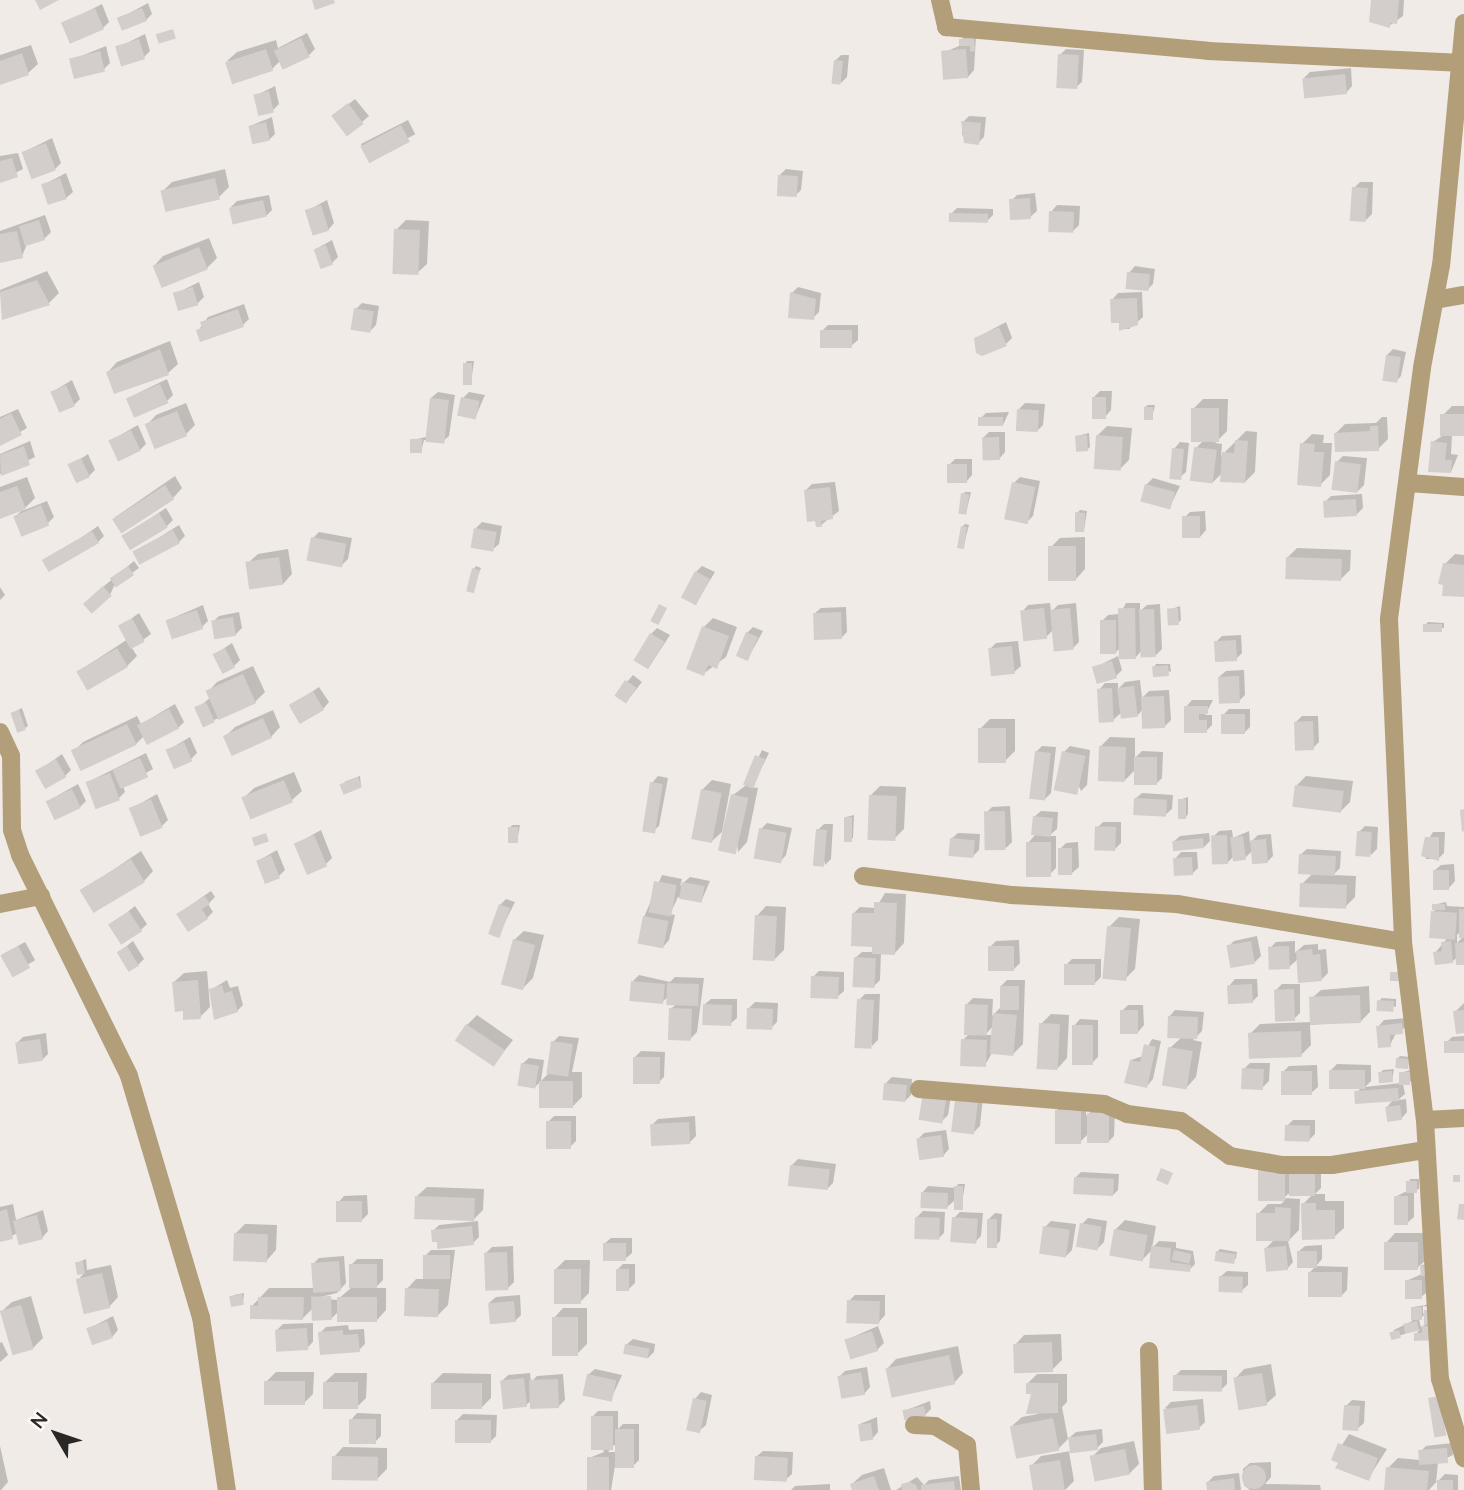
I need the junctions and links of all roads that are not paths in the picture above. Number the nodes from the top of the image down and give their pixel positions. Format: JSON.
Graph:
{"nodes":[{"id":1,"x":940,"y":0,"type":"edge"},
{"id":2,"x":1464,"y":23,"type":"edge"},
{"id":3,"x":1463,"y":63,"type":"edge"},
{"id":4,"x":1464,"y":295,"type":"edge"},
{"id":5,"x":1434,"y":300,"type":"junction"},
{"id":6,"x":1409,"y":482,"type":"junction"},
{"id":7,"x":1464,"y":487,"type":"edge"},
{"id":8,"x":0,"y":732,"type":"edge"},
{"id":9,"x":863,"y":876,"type":"dead end"},
{"id":10,"x":41,"y":896,"type":"junction"},
{"id":11,"x":0,"y":904,"type":"edge"},
{"id":12,"x":1403,"y":942,"type":"junction"},
{"id":13,"x":919,"y":1089,"type":"dead end"},
{"id":14,"x":1464,"y":1118,"type":"edge"},
{"id":15,"x":1425,"y":1120,"type":"junction"},
{"id":16,"x":1426,"y":1150,"type":"junction"},
{"id":17,"x":1149,"y":1351,"type":"dead end"},
{"id":18,"x":914,"y":1425,"type":"dead end"},
{"id":19,"x":1464,"y":1458,"type":"edge"},
{"id":20,"x":227,"y":1490,"type":"edge"},
{"id":21,"x":971,"y":1490,"type":"edge"},
{"id":22,"x":1153,"y":1490,"type":"edge"}],
"edges":[{"from":1,"to":3,"type":"street"},
{"from":2,"to":3,"type":"street"},
{"from":3,"to":5,"type":"street"},
{"from":4,"to":5,"type":"street"},
{"from":5,"to":6,"type":"street"},
{"from":6,"to":7,"type":"street"},
{"from":6,"to":12,"type":"street"},
{"from":8,"to":10,"type":"street"},
{"from":9,"to":12,"type":"street"},
{"from":10,"to":11,"type":"street"},
{"from":10,"to":20,"type":"street"},
{"from":12,"to":15,"type":"street"},
{"from":13,"to":16,"type":"street"},
{"from":14,"to":15,"type":"street"},
{"from":15,"to":16,"type":"street"},
{"from":16,"to":19,"type":"street"},
{"from":17,"to":22,"type":"street"},
{"from":18,"to":21,"type":"street"}]}
